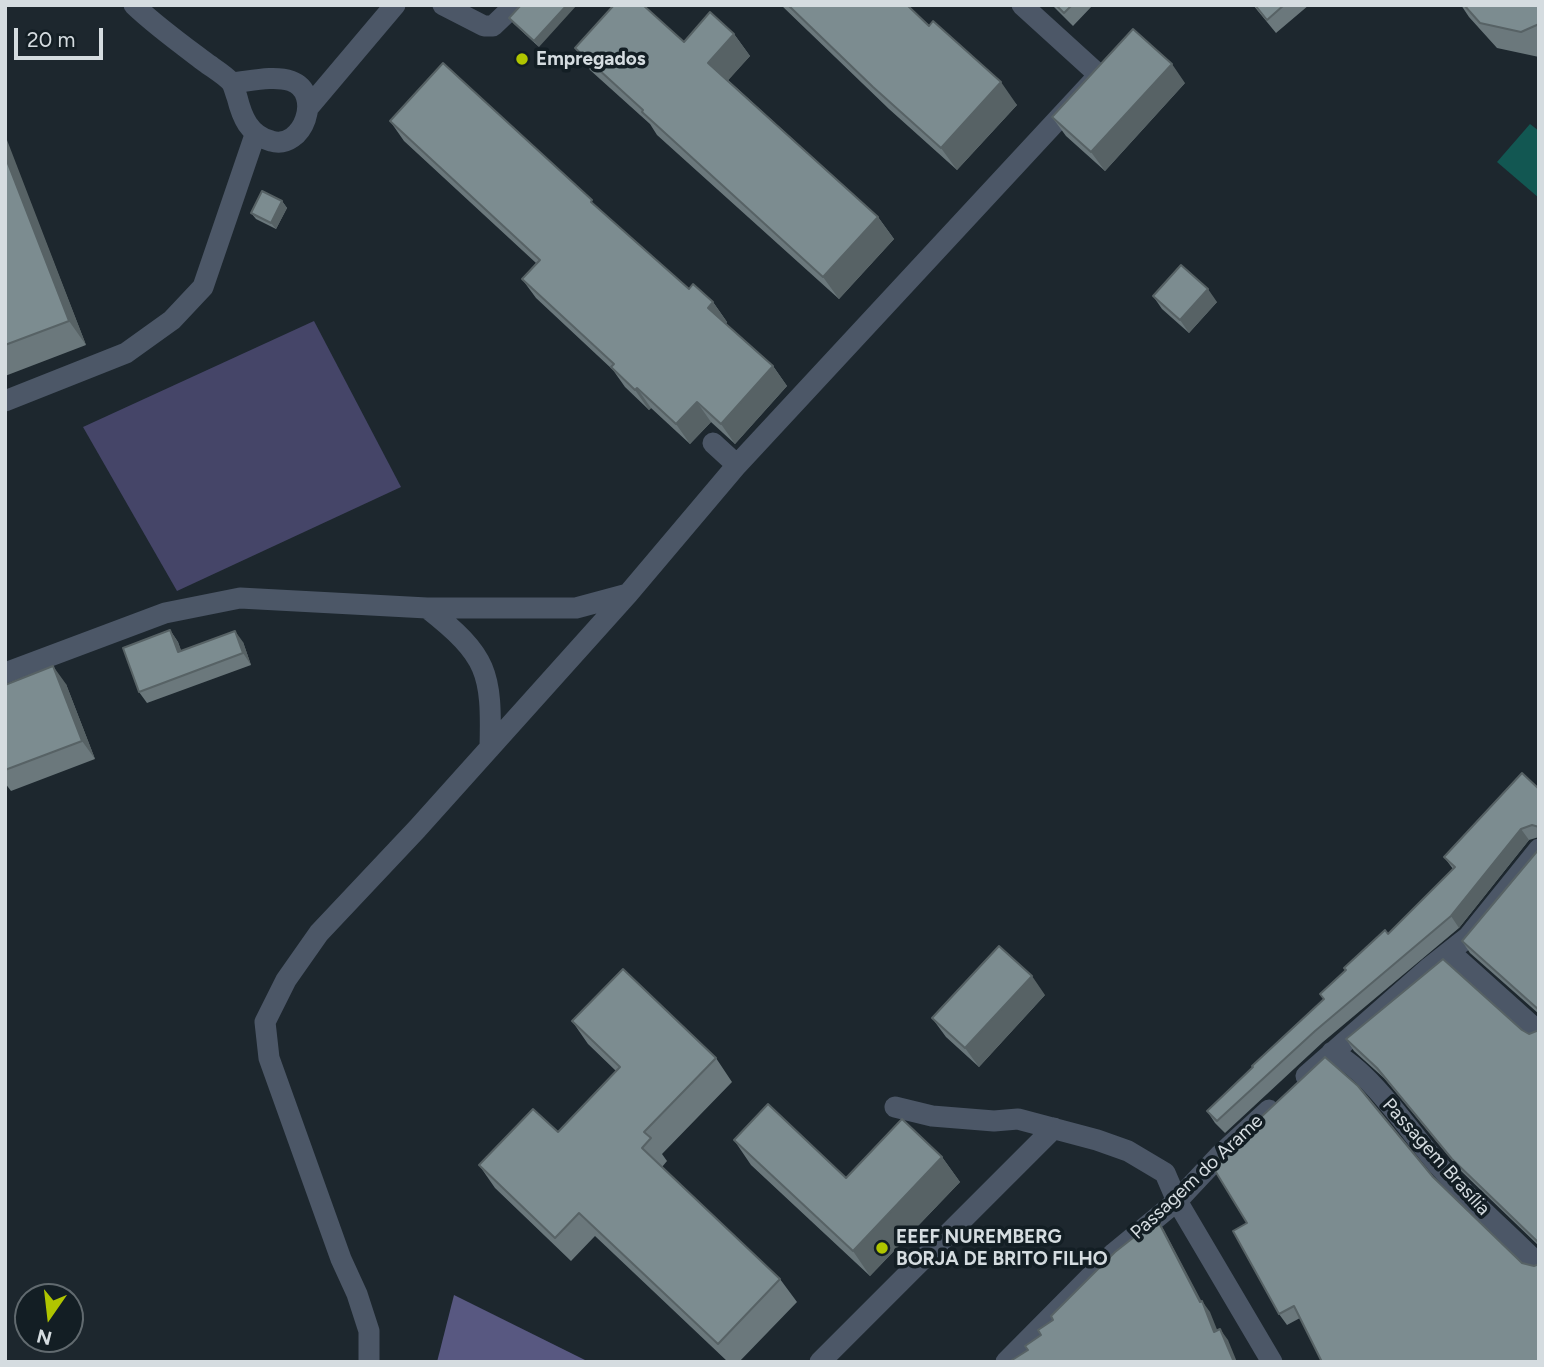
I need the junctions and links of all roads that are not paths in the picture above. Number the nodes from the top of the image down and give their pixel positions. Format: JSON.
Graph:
{"nodes":[{"id":1,"x":134,"y":5,"type":"edge"},
{"id":2,"x":395,"y":5,"type":"edge"},
{"id":3,"x":443,"y":5,"type":"edge"},
{"id":4,"x":515,"y":5,"type":"edge"},
{"id":5,"x":1022,"y":5,"type":"edge"},
{"id":6,"x":233,"y":83,"type":"junction"},
{"id":7,"x":308,"y":108,"type":"junction"},
{"id":8,"x":255,"y":135,"type":"junction"},
{"id":9,"x":5,"y":401,"type":"edge"},
{"id":10,"x":713,"y":443,"type":"edge"},
{"id":11,"x":737,"y":465,"type":"junction"},
{"id":12,"x":628,"y":594,"type":"junction"},
{"id":13,"x":427,"y":608,"type":"junction"},
{"id":14,"x":5,"y":673,"type":"edge"},
{"id":15,"x":490,"y":748,"type":"junction"},
{"id":16,"x":1539,"y":849,"type":"edge"},
{"id":17,"x":1430,"y":967,"type":"junction"},
{"id":18,"x":1539,"y":1032,"type":"edge"},
{"id":19,"x":1332,"y":1052,"type":"junction"},
{"id":20,"x":895,"y":1107,"type":"dead end"},
{"id":21,"x":1054,"y":1128,"type":"junction"},
{"id":22,"x":1177,"y":1200,"type":"junction"},
{"id":23,"x":1539,"y":1265,"type":"edge"},
{"id":24,"x":369,"y":1362,"type":"edge"},
{"id":25,"x":820,"y":1362,"type":"edge"},
{"id":26,"x":1006,"y":1362,"type":"edge"},
{"id":27,"x":1272,"y":1362,"type":"edge"}],
"edges":[{"from":1,"to":6,"type":"street"},
{"from":2,"to":7,"type":"street"},
{"from":3,"to":4,"type":"street"},
{"from":5,"to":11,"type":"street"},
{"from":6,"to":7,"type":"street"},
{"from":6,"to":8,"type":"street"},
{"from":7,"to":8,"type":"street"},
{"from":8,"to":9,"type":"street"},
{"from":10,"to":11,"type":"street"},
{"from":11,"to":12,"type":"street"},
{"from":12,"to":13,"type":"street"},
{"from":12,"to":15,"type":"street"},
{"from":13,"to":14,"type":"street"},
{"from":13,"to":15,"type":"street"},
{"from":15,"to":24,"type":"street"},
{"from":16,"to":17,"type":"street","name":"Passagem do Arame"},
{"from":17,"to":18,"type":"street"},
{"from":17,"to":19,"type":"street","name":"Passagem do Arame"},
{"from":19,"to":22,"type":"street","name":"Passagem do Arame"},
{"from":19,"to":23,"type":"street","name":"Passagem Brasília"},
{"from":20,"to":21,"type":"street"},
{"from":21,"to":22,"type":"street"},
{"from":21,"to":25,"type":"street"},
{"from":22,"to":26,"type":"street","name":"Passagem do Arame"},
{"from":22,"to":27,"type":"street"}]}
